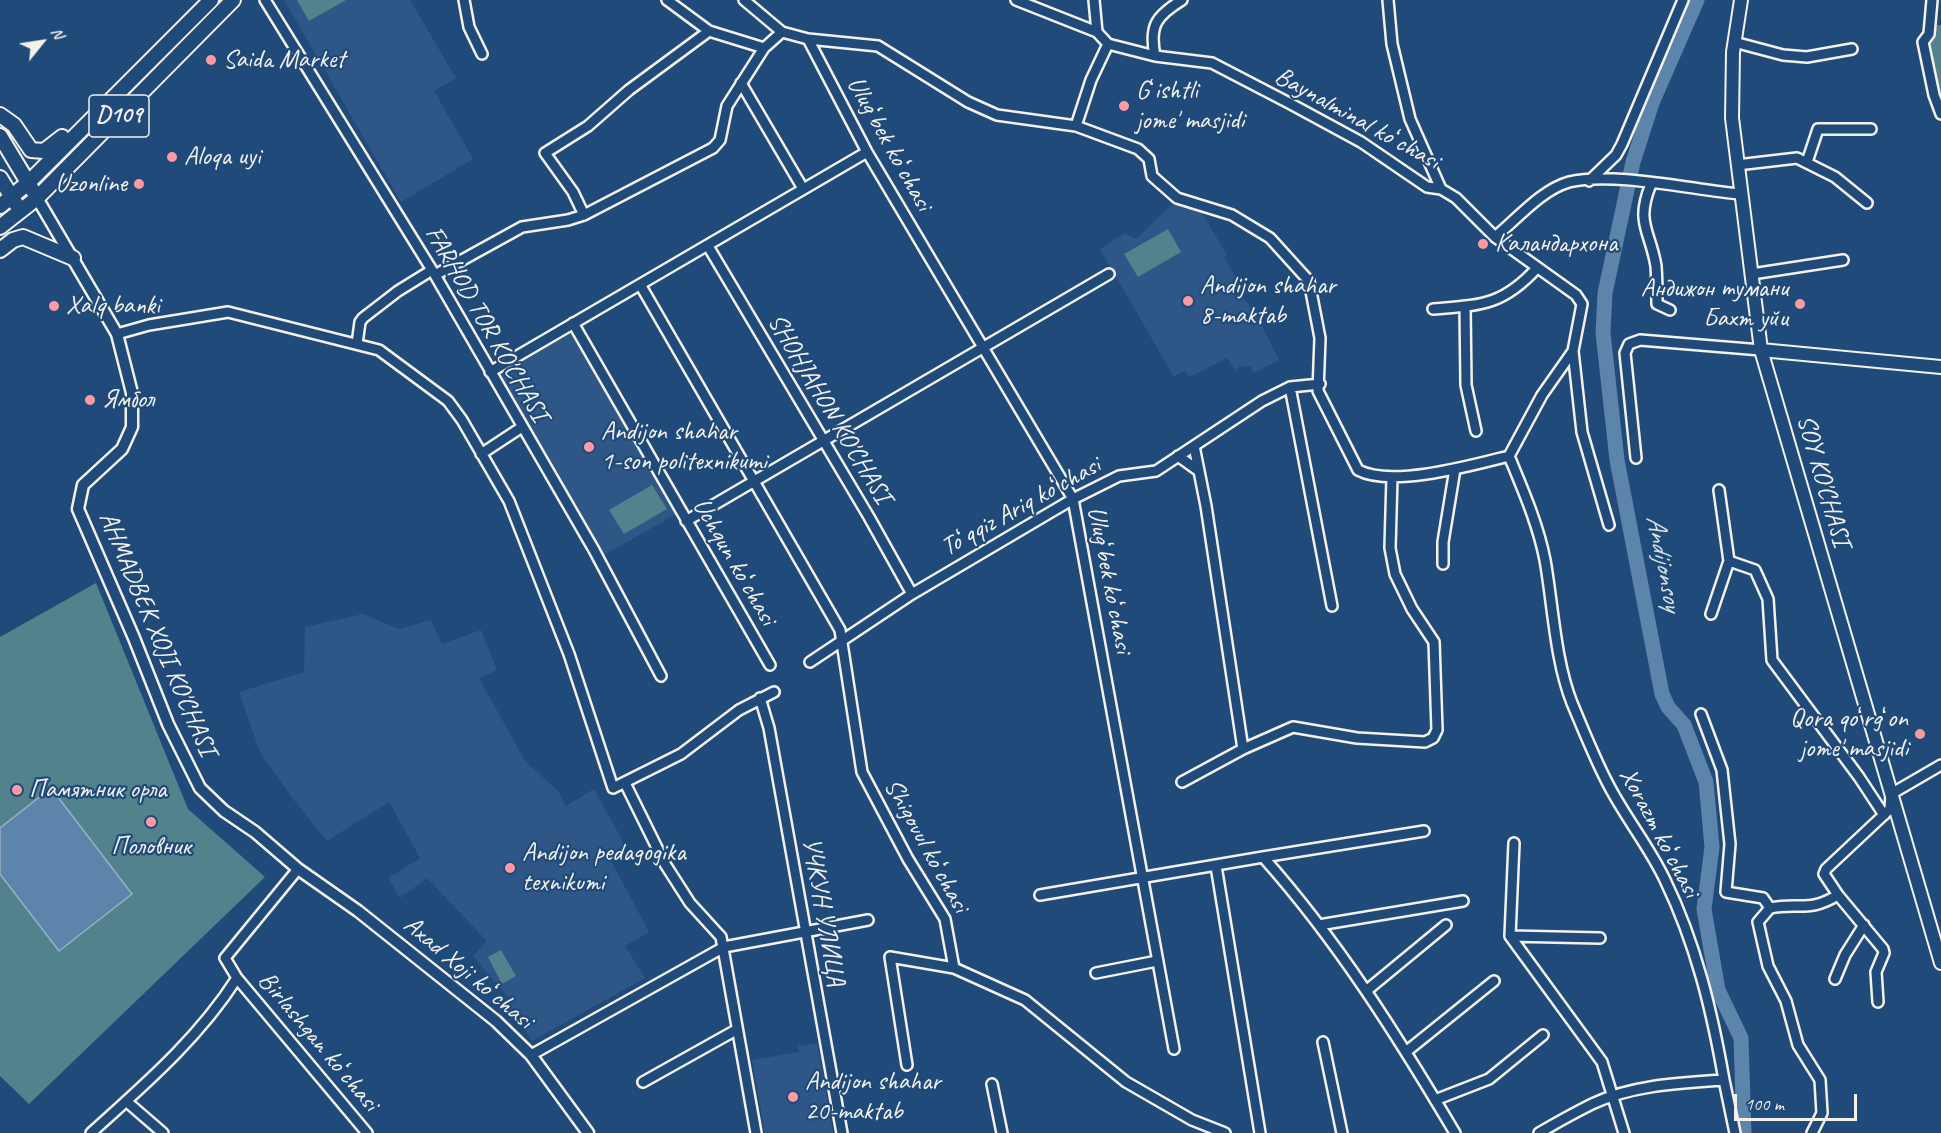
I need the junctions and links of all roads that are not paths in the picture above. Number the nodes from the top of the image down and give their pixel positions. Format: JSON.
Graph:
{"nodes":[{"id":1,"x":211,"y":0,"type":"edge"},
{"id":2,"x":233,"y":0,"type":"edge"},
{"id":3,"x":265,"y":0,"type":"edge"},
{"id":4,"x":464,"y":0,"type":"edge"},
{"id":5,"x":667,"y":0,"type":"edge"},
{"id":6,"x":744,"y":0,"type":"edge"},
{"id":7,"x":1016,"y":0,"type":"edge"},
{"id":8,"x":1094,"y":0,"type":"edge"},
{"id":9,"x":1182,"y":0,"type":"edge"},
{"id":10,"x":1388,"y":0,"type":"edge"},
{"id":11,"x":1683,"y":0,"type":"edge"},
{"id":12,"x":1741,"y":0,"type":"edge"},
{"id":13,"x":1932,"y":0,"type":"edge"},
{"id":14,"x":709,"y":31,"type":"junction"},
{"id":15,"x":782,"y":32,"type":"junction"},
{"id":16,"x":1097,"y":32,"type":"junction"},
{"id":17,"x":808,"y":39,"type":"junction"},
{"id":18,"x":1734,"y":42,"type":"junction"},
{"id":19,"x":1108,"y":44,"type":"junction"},
{"id":20,"x":764,"y":48,"type":"junction"},
{"id":21,"x":1852,"y":49,"type":"dead end"},
{"id":22,"x":482,"y":54,"type":"dead end"},
{"id":23,"x":1155,"y":56,"type":"junction"},
{"id":24,"x":741,"y":83,"type":"junction"},
{"id":25,"x":117,"y":94,"type":"junction"},
{"id":26,"x":1941,"y":114,"type":"edge"},
{"id":27,"x":0,"y":115,"type":"edge"},
{"id":28,"x":1076,"y":126,"type":"junction"},
{"id":29,"x":1871,"y":129,"type":"dead end"},
{"id":30,"x":0,"y":136,"type":"edge"},
{"id":31,"x":867,"y":152,"type":"junction"},
{"id":32,"x":1807,"y":162,"type":"junction"},
{"id":33,"x":1737,"y":165,"type":"junction"},
{"id":34,"x":0,"y":178,"type":"edge"},
{"id":35,"x":1589,"y":181,"type":"junction"},
{"id":36,"x":28,"y":183,"type":"junction"},
{"id":37,"x":1648,"y":183,"type":"junction"},
{"id":38,"x":802,"y":187,"type":"junction"},
{"id":39,"x":1442,"y":189,"type":"junction"},
{"id":40,"x":1740,"y":194,"type":"junction"},
{"id":41,"x":18,"y":202,"type":"edge"},
{"id":42,"x":1867,"y":203,"type":"dead end"},
{"id":43,"x":584,"y":215,"type":"junction"},
{"id":44,"x":0,"y":227,"type":"edge"},
{"id":45,"x":1495,"y":237,"type":"junction"},
{"id":46,"x":708,"y":246,"type":"junction"},
{"id":47,"x":0,"y":250,"type":"edge"},
{"id":48,"x":73,"y":258,"type":"junction"},
{"id":49,"x":1843,"y":260,"type":"dead end"},
{"id":50,"x":1537,"y":268,"type":"junction"},
{"id":51,"x":433,"y":272,"type":"junction"},
{"id":52,"x":1109,"y":274,"type":"dead end"},
{"id":53,"x":1752,"y":274,"type":"junction"},
{"id":54,"x":641,"y":286,"type":"junction"},
{"id":55,"x":1465,"y":306,"type":"junction"},
{"id":56,"x":1432,"y":309,"type":"dead end"},
{"id":57,"x":1670,"y":310,"type":"dead end"},
{"id":58,"x":573,"y":323,"type":"junction"},
{"id":59,"x":117,"y":334,"type":"junction"},
{"id":60,"x":357,"y":345,"type":"junction"},
{"id":61,"x":983,"y":348,"type":"junction"},
{"id":62,"x":1761,"y":350,"type":"junction"},
{"id":63,"x":1573,"y":351,"type":"junction"},
{"id":64,"x":1941,"y":367,"type":"edge"},
{"id":65,"x":490,"y":372,"type":"junction"},
{"id":66,"x":1320,"y":384,"type":"junction"},
{"id":67,"x":1290,"y":387,"type":"junction"},
{"id":68,"x":522,"y":427,"type":"junction"},
{"id":69,"x":1476,"y":431,"type":"dead end"},
{"id":70,"x":823,"y":441,"type":"junction"},
{"id":71,"x":1194,"y":446,"type":"junction"},
{"id":72,"x":481,"y":454,"type":"junction"},
{"id":73,"x":1178,"y":456,"type":"junction"},
{"id":74,"x":1509,"y":456,"type":"junction"},
{"id":75,"x":1636,"y":458,"type":"dead end"},
{"id":76,"x":1455,"y":469,"type":"junction"},
{"id":77,"x":1199,"y":471,"type":"junction"},
{"id":78,"x":1392,"y":477,"type":"junction"},
{"id":79,"x":754,"y":481,"type":"junction"},
{"id":80,"x":1719,"y":490,"type":"dead end"},
{"id":81,"x":1073,"y":499,"type":"junction"},
{"id":82,"x":686,"y":520,"type":"junction"},
{"id":83,"x":1610,"y":525,"type":"dead end"},
{"id":84,"x":1729,"y":561,"type":"junction"},
{"id":85,"x":1443,"y":564,"type":"dead end"},
{"id":86,"x":912,"y":594,"type":"junction"},
{"id":87,"x":1332,"y":606,"type":"dead end"},
{"id":88,"x":1711,"y":615,"type":"dead end"},
{"id":89,"x":840,"y":644,"type":"junction"},
{"id":90,"x":810,"y":662,"type":"dead end"},
{"id":91,"x":770,"y":665,"type":"dead end"},
{"id":92,"x":661,"y":676,"type":"dead end"},
{"id":93,"x":774,"y":692,"type":"dead end"},
{"id":94,"x":760,"y":698,"type":"junction"},
{"id":95,"x":1701,"y":714,"type":"dead end"},
{"id":96,"x":1244,"y":749,"type":"junction"},
{"id":97,"x":1941,"y":765,"type":"edge"},
{"id":98,"x":626,"y":783,"type":"junction"},
{"id":99,"x":1182,"y":783,"type":"dead end"},
{"id":100,"x":1892,"y":794,"type":"junction"},
{"id":101,"x":1884,"y":815,"type":"junction"},
{"id":102,"x":1425,"y":831,"type":"dead end"},
{"id":103,"x":1514,"y":843,"type":"dead end"},
{"id":104,"x":1263,"y":857,"type":"junction"},
{"id":105,"x":1216,"y":866,"type":"junction"},
{"id":106,"x":298,"y":869,"type":"junction"},
{"id":107,"x":1141,"y":878,"type":"junction"},
{"id":108,"x":1040,"y":895,"type":"dead end"},
{"id":109,"x":1838,"y":895,"type":"junction"},
{"id":110,"x":1463,"y":901,"type":"dead end"},
{"id":111,"x":1770,"y":908,"type":"junction"},
{"id":112,"x":868,"y":920,"type":"dead end"},
{"id":113,"x":1446,"y":925,"type":"dead end"},
{"id":114,"x":1864,"y":925,"type":"junction"},
{"id":115,"x":1319,"y":926,"type":"junction"},
{"id":116,"x":805,"y":933,"type":"junction"},
{"id":117,"x":1510,"y":936,"type":"junction"},
{"id":118,"x":1600,"y":938,"type":"dead end"},
{"id":119,"x":724,"y":947,"type":"junction"},
{"id":120,"x":1157,"y":961,"type":"junction"},
{"id":121,"x":1941,"y":963,"type":"edge"},
{"id":122,"x":954,"y":968,"type":"junction"},
{"id":123,"x":1096,"y":973,"type":"dead end"},
{"id":124,"x":237,"y":978,"type":"junction"},
{"id":125,"x":1835,"y":979,"type":"dead end"},
{"id":126,"x":1494,"y":981,"type":"dead end"},
{"id":127,"x":1366,"y":991,"type":"junction"},
{"id":128,"x":1878,"y":1002,"type":"dead end"},
{"id":129,"x":736,"y":1030,"type":"junction"},
{"id":130,"x":1543,"y":1035,"type":"dead end"},
{"id":131,"x":1323,"y":1042,"type":"dead end"},
{"id":132,"x":1174,"y":1050,"type":"dead end"},
{"id":133,"x":1407,"y":1051,"type":"junction"},
{"id":134,"x":531,"y":1055,"type":"junction"},
{"id":135,"x":907,"y":1065,"type":"dead end"},
{"id":136,"x":1724,"y":1080,"type":"junction"},
{"id":137,"x":643,"y":1082,"type":"dead end"},
{"id":138,"x":992,"y":1084,"type":"dead end"},
{"id":139,"x":1614,"y":1097,"type":"junction"},
{"id":140,"x":1435,"y":1100,"type":"junction"},
{"id":141,"x":126,"y":1101,"type":"junction"},
{"id":142,"x":91,"y":1133,"type":"edge"},
{"id":143,"x":163,"y":1133,"type":"edge"},
{"id":144,"x":367,"y":1133,"type":"edge"},
{"id":145,"x":588,"y":1133,"type":"edge"},
{"id":146,"x":756,"y":1133,"type":"edge"},
{"id":147,"x":842,"y":1133,"type":"edge"},
{"id":148,"x":1002,"y":1133,"type":"edge"},
{"id":149,"x":1225,"y":1133,"type":"edge"},
{"id":150,"x":1260,"y":1133,"type":"edge"},
{"id":151,"x":1342,"y":1133,"type":"edge"},
{"id":152,"x":1455,"y":1133,"type":"edge"},
{"id":153,"x":1539,"y":1133,"type":"edge"},
{"id":154,"x":1624,"y":1133,"type":"edge"},
{"id":155,"x":1735,"y":1133,"type":"edge"},
{"id":156,"x":1812,"y":1133,"type":"edge"}],
"edges":[{"from":1,"to":25,"type":"main road","number":"D109"},
{"from":2,"to":41,"type":"main road","number":"D109"},
{"from":3,"to":51,"type":"street","name":"FARHOD TOR KO'CHASI"},
{"from":4,"to":22,"type":"street"},
{"from":5,"to":14,"type":"street"},
{"from":6,"to":15,"type":"street"},
{"from":7,"to":16,"type":"street"},
{"from":8,"to":16,"type":"street"},
{"from":9,"to":23,"type":"street"},
{"from":10,"to":39,"type":"street"},
{"from":11,"to":35,"type":"street"},
{"from":12,"to":18,"type":"main road","name":"SOY KO'CHASI"},
{"from":13,"to":26,"type":"street"},
{"from":14,"to":20,"type":"street"},
{"from":14,"to":43,"type":"street"},
{"from":15,"to":17,"type":"street"},
{"from":15,"to":20,"type":"street"},
{"from":16,"to":19,"type":"street"},
{"from":17,"to":28,"type":"street"},
{"from":17,"to":31,"type":"street","name":"Ulugʻbek koʻchasi"},
{"from":18,"to":21,"type":"street"},
{"from":18,"to":33,"type":"main road","name":"SOY KO'CHASI"},
{"from":19,"to":23,"type":"street","name":"Baynalminal koʻchasi"},
{"from":19,"to":28,"type":"street"},
{"from":20,"to":24,"type":"street"},
{"from":23,"to":39,"type":"street","name":"Baynalminal koʻchasi"},
{"from":24,"to":38,"type":"street"},
{"from":24,"to":43,"type":"street"},
{"from":25,"to":27,"type":"main road"},
{"from":25,"to":36,"type":"main road","number":"D109"},
{"from":28,"to":66,"type":"street"},
{"from":29,"to":32,"type":"street"},
{"from":30,"to":36,"type":"main road"},
{"from":31,"to":38,"type":"street"},
{"from":31,"to":61,"type":"street","name":"Ulugʻbek koʻchasi"},
{"from":32,"to":33,"type":"street"},
{"from":32,"to":42,"type":"street"},
{"from":33,"to":40,"type":"main road","name":"SOY KO'CHASI"},
{"from":34,"to":41,"type":"main road"},
{"from":35,"to":37,"type":"street"},
{"from":35,"to":45,"type":"street"},
{"from":36,"to":41,"type":"main road","number":"D109"},
{"from":36,"to":41,"type":"main road"},
{"from":37,"to":40,"type":"street"},
{"from":37,"to":57,"type":"street"},
{"from":38,"to":46,"type":"street"},
{"from":39,"to":45,"type":"street","name":"Baynalminal koʻchasi"},
{"from":40,"to":53,"type":"main road","name":"SOY KO'CHASI"},
{"from":41,"to":44,"type":"main road","number":"D109"},
{"from":41,"to":48,"type":"street","name":"AHMADBEK XOJI KO'CHASI"},
{"from":43,"to":51,"type":"street"},
{"from":45,"to":50,"type":"street","name":"Baynalminal koʻchasi"},
{"from":46,"to":54,"type":"street"},
{"from":46,"to":70,"type":"street","name":"SHOHJAHON KO'CHASI"},
{"from":47,"to":48,"type":"main road"},
{"from":48,"to":59,"type":"street","name":"AHMADBEK XOJI KO'CHASI"},
{"from":49,"to":53,"type":"street"},
{"from":50,"to":55,"type":"street"},
{"from":50,"to":63,"type":"street","name":"Baynalminal koʻchasi"},
{"from":51,"to":60,"type":"street"},
{"from":51,"to":65,"type":"street","name":"FARHOD TOR KO'CHASI"},
{"from":52,"to":61,"type":"street"},
{"from":53,"to":62,"type":"main road","name":"SOY KO'CHASI"},
{"from":54,"to":58,"type":"street"},
{"from":54,"to":79,"type":"street","name":"Shigovul koʻchasi"},
{"from":55,"to":56,"type":"street"},
{"from":55,"to":69,"type":"street"},
{"from":58,"to":65,"type":"street"},
{"from":58,"to":82,"type":"street","name":"Uchqun koʻchasi"},
{"from":59,"to":60,"type":"street"},
{"from":59,"to":106,"type":"street","name":"AHMADBEK XOJI KO'CHASI"},
{"from":60,"to":72,"type":"street"},
{"from":61,"to":70,"type":"street"},
{"from":61,"to":81,"type":"street","name":"Ulugʻbek koʻchasi"},
{"from":62,"to":64,"type":"main road"},
{"from":62,"to":75,"type":"street"},
{"from":62,"to":100,"type":"main road","name":"SOY KO'CHASI"},
{"from":63,"to":74,"type":"street"},
{"from":63,"to":83,"type":"street"},
{"from":65,"to":68,"type":"street","name":"FARHOD TOR KO'CHASI"},
{"from":66,"to":67,"type":"street","name":"Toʻqqiz Ariq koʻchasi"},
{"from":66,"to":78,"type":"street"},
{"from":67,"to":71,"type":"street","name":"Toʻqqiz Ariq koʻchasi"},
{"from":67,"to":87,"type":"street"},
{"from":68,"to":72,"type":"street"},
{"from":68,"to":92,"type":"street","name":"FARHOD TOR KO'CHASI"},
{"from":70,"to":79,"type":"street"},
{"from":70,"to":86,"type":"street","name":"SHOHJAHON KO'CHASI"},
{"from":71,"to":73,"type":"street","name":"Toʻqqiz Ariq koʻchasi"},
{"from":71,"to":77,"type":"street"},
{"from":72,"to":98,"type":"street"},
{"from":73,"to":77,"type":"street"},
{"from":73,"to":81,"type":"street","name":"Toʻqqiz Ariq koʻchasi"},
{"from":74,"to":76,"type":"street"},
{"from":74,"to":136,"type":"street","name":"Xorazm koʻchasi"},
{"from":76,"to":78,"type":"street"},
{"from":76,"to":85,"type":"street"},
{"from":77,"to":96,"type":"street"},
{"from":78,"to":96,"type":"street"},
{"from":79,"to":82,"type":"street"},
{"from":79,"to":89,"type":"street","name":"Shigovul koʻchasi"},
{"from":80,"to":84,"type":"street"},
{"from":81,"to":86,"type":"street","name":"Toʻqqiz Ariq koʻchasi"},
{"from":81,"to":107,"type":"street","name":"Ulugʻbek koʻchasi"},
{"from":82,"to":91,"type":"street","name":"Uchqun koʻchasi"},
{"from":84,"to":88,"type":"street"},
{"from":84,"to":101,"type":"street"},
{"from":86,"to":89,"type":"street","name":"Toʻqqiz Ariq koʻchasi"},
{"from":89,"to":90,"type":"street","name":"Toʻqqiz Ariq koʻchasi"},
{"from":89,"to":122,"type":"street","name":"Shigovul koʻchasi"},
{"from":93,"to":94,"type":"street"},
{"from":94,"to":98,"type":"street"},
{"from":94,"to":116,"type":"street","name":"УЧКУН УЛИЦА"},
{"from":95,"to":111,"type":"street"},
{"from":96,"to":99,"type":"street"},
{"from":97,"to":100,"type":"street"},
{"from":98,"to":119,"type":"street"},
{"from":100,"to":101,"type":"street"},
{"from":100,"to":121,"type":"main road","name":"SOY KO'CHASI"},
{"from":101,"to":109,"type":"street"},
{"from":102,"to":104,"type":"street"},
{"from":103,"to":117,"type":"street"},
{"from":104,"to":105,"type":"street"},
{"from":104,"to":115,"type":"street"},
{"from":105,"to":107,"type":"street"},
{"from":105,"to":150,"type":"street"},
{"from":106,"to":124,"type":"street","name":"Birlashgan koʻchasi"},
{"from":106,"to":134,"type":"street","name":"Axad Xoji koʻchasi"},
{"from":107,"to":108,"type":"street"},
{"from":107,"to":120,"type":"street","name":"Ulugʻbek koʻchasi"},
{"from":109,"to":111,"type":"street"},
{"from":109,"to":114,"type":"street"},
{"from":110,"to":115,"type":"street"},
{"from":111,"to":156,"type":"street"},
{"from":112,"to":116,"type":"street"},
{"from":113,"to":127,"type":"street"},
{"from":114,"to":125,"type":"street"},
{"from":114,"to":128,"type":"street"},
{"from":115,"to":127,"type":"street"},
{"from":116,"to":119,"type":"street"},
{"from":116,"to":147,"type":"street","name":"УЧКУН УЛИЦА"},
{"from":117,"to":118,"type":"street"},
{"from":117,"to":139,"type":"street"},
{"from":119,"to":129,"type":"street"},
{"from":119,"to":134,"type":"street"},
{"from":120,"to":123,"type":"street"},
{"from":120,"to":132,"type":"street","name":"Ulugʻbek koʻchasi"},
{"from":122,"to":135,"type":"street"},
{"from":122,"to":149,"type":"street"},
{"from":124,"to":141,"type":"street","name":"Birlashgan koʻchasi"},
{"from":124,"to":144,"type":"street","name":"Birlashgan koʻchasi"},
{"from":126,"to":133,"type":"street"},
{"from":127,"to":133,"type":"street"},
{"from":129,"to":137,"type":"street"},
{"from":129,"to":146,"type":"street"},
{"from":130,"to":140,"type":"street"},
{"from":131,"to":151,"type":"street"},
{"from":133,"to":140,"type":"street"},
{"from":134,"to":145,"type":"street","name":"Axad Xoji koʻchasi"},
{"from":136,"to":139,"type":"street"},
{"from":136,"to":155,"type":"street","name":"Xorazm koʻchasi"},
{"from":138,"to":148,"type":"street"},
{"from":139,"to":153,"type":"street"},
{"from":139,"to":154,"type":"street"},
{"from":140,"to":152,"type":"street"},
{"from":141,"to":142,"type":"street","name":"Birlashgan koʻchasi"},
{"from":141,"to":143,"type":"street"}]}
